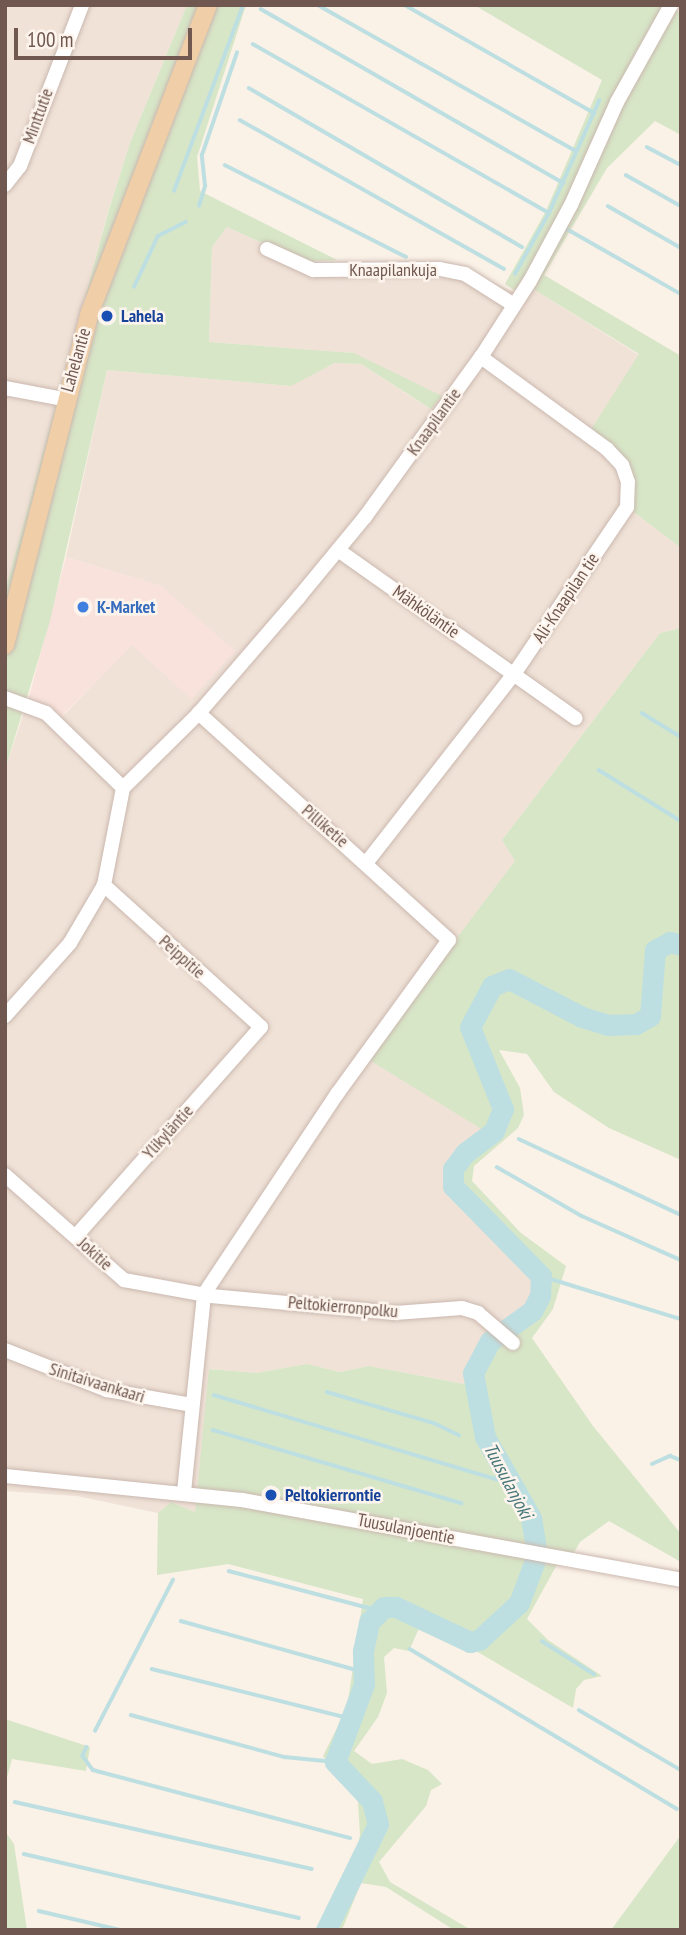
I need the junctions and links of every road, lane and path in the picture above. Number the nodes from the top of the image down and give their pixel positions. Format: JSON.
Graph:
{"nodes":[{"id":1,"x":82,"y":5,"type":"edge"},
{"id":2,"x":208,"y":5,"type":"edge"},
{"id":3,"x":671,"y":5,"type":"edge"},
{"id":4,"x":5,"y":185,"type":"edge"},
{"id":5,"x":267,"y":248,"type":"dead end"},
{"id":6,"x":514,"y":305,"type":"junction"},
{"id":7,"x":481,"y":357,"type":"junction"},
{"id":8,"x":5,"y":388,"type":"edge"},
{"id":9,"x":65,"y":399,"type":"junction"},
{"id":10,"x":338,"y":550,"type":"junction"},
{"id":11,"x":5,"y":645,"type":"edge"},
{"id":12,"x":514,"y":674,"type":"junction"},
{"id":13,"x":5,"y":698,"type":"edge"},
{"id":14,"x":199,"y":713,"type":"junction"},
{"id":15,"x":575,"y":719,"type":"dead end"},
{"id":16,"x":123,"y":788,"type":"junction"},
{"id":17,"x":367,"y":862,"type":"junction"},
{"id":18,"x":104,"y":885,"type":"junction"},
{"id":19,"x":5,"y":1016,"type":"edge"},
{"id":20,"x":261,"y":1027,"type":"joint"},
{"id":21,"x":5,"y":1175,"type":"edge"},
{"id":22,"x":76,"y":1236,"type":"junction"},
{"id":23,"x":204,"y":1294,"type":"junction"},
{"id":24,"x":513,"y":1343,"type":"dead end"},
{"id":25,"x":5,"y":1350,"type":"edge"},
{"id":26,"x":192,"y":1405,"type":"junction"},
{"id":27,"x":5,"y":1476,"type":"edge"},
{"id":28,"x":184,"y":1492,"type":"junction"},
{"id":29,"x":681,"y":1580,"type":"edge"}],
"edges":[{"from":1,"to":4,"type":"street","name":"Minttutie"},
{"from":2,"to":9,"type":"main road","name":"Lahelantie"},
{"from":3,"to":6,"type":"street","name":"Knaapilantie"},
{"from":5,"to":6,"type":"street","name":"Knaapilankuja"},
{"from":6,"to":7,"type":"street","name":"Knaapilantie"},
{"from":7,"to":10,"type":"street","name":"Knaapilantie"},
{"from":7,"to":12,"type":"street","name":"Ali-Knaapilan tie"},
{"from":8,"to":9,"type":"street"},
{"from":9,"to":11,"type":"main road","name":"Lahelantie"},
{"from":10,"to":12,"type":"street","name":"Mähköläntie"},
{"from":10,"to":14,"type":"street","name":"Knaapilantie"},
{"from":12,"to":15,"type":"street","name":"Mähköläntie"},
{"from":12,"to":17,"type":"street","name":"Ali-Knaapilan tie"},
{"from":13,"to":16,"type":"street"},
{"from":14,"to":16,"type":"street","name":"Knaapilantie"},
{"from":14,"to":17,"type":"street","name":"Pilliketie"},
{"from":16,"to":18,"type":"street"},
{"from":17,"to":23,"type":"street","name":"Pilliketie"},
{"from":18,"to":19,"type":"street"},
{"from":18,"to":20,"type":"street","name":"Peippitie"},
{"from":20,"to":22,"type":"street","name":"Ylikyläntie"},
{"from":21,"to":22,"type":"street","name":"Jokitie"},
{"from":22,"to":23,"type":"street","name":"Jokitie"},
{"from":23,"to":24,"type":"street","name":"Peltokierronpolku"},
{"from":23,"to":26,"type":"street"},
{"from":25,"to":26,"type":"street","name":"Sinitaivaankaari"},
{"from":26,"to":28,"type":"street"},
{"from":27,"to":28,"type":"street","name":"Tuusulanjoentie"},
{"from":28,"to":29,"type":"street","name":"Tuusulanjoentie"}]}
